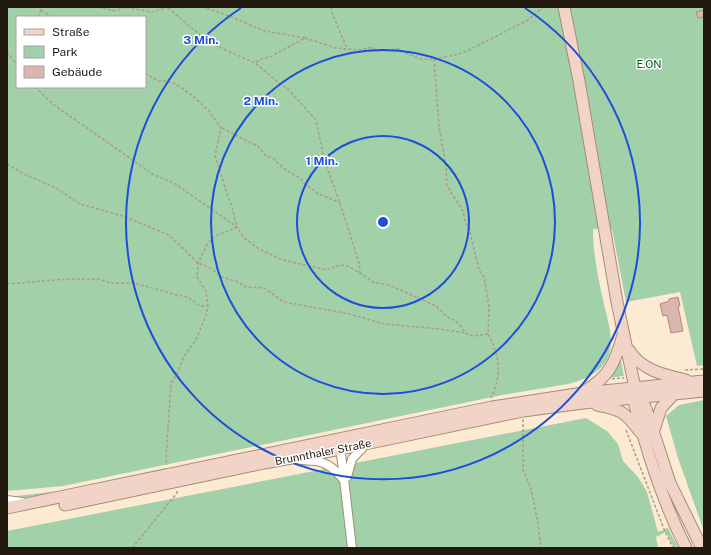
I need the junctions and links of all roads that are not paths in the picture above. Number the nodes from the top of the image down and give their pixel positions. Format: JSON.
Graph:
{"nodes":[{"id":1,"x":564,"y":7,"type":"edge"},
{"id":2,"x":624,"y":332,"type":"junction"},
{"id":3,"x":626,"y":345,"type":"junction"},
{"id":4,"x":700,"y":382,"type":"edge"},
{"id":5,"x":704,"y":391,"type":"edge"},
{"id":6,"x":637,"y":394,"type":"junction"},
{"id":7,"x":674,"y":394,"type":"junction"},
{"id":8,"x":583,"y":398,"type":"junction"},
{"id":9,"x":648,"y":435,"type":"junction"},
{"id":10,"x":340,"y":444,"type":"junction"},
{"id":11,"x":366,"y":444,"type":"junction"},
{"id":12,"x":295,"y":458,"type":"junction"},
{"id":13,"x":345,"y":481,"type":"junction"},
{"id":14,"x":7,"y":500,"type":"edge"},
{"id":15,"x":37,"y":503,"type":"junction"},
{"id":16,"x":7,"y":508,"type":"edge"},
{"id":17,"x":7,"y":516,"type":"edge"},
{"id":18,"x":352,"y":548,"type":"edge"},
{"id":19,"x":686,"y":548,"type":"edge"},
{"id":20,"x":702,"y":548,"type":"edge"}],
"edges":[{"from":1,"to":2,"type":"main road"},
{"from":2,"to":3,"type":"main road"},
{"from":2,"to":8,"type":"main road"},
{"from":3,"to":4,"type":"main road"},
{"from":3,"to":6,"type":"main road"},
{"from":4,"to":6,"type":"main road"},
{"from":5,"to":7,"type":"main road"},
{"from":6,"to":7,"type":"main road"},
{"from":6,"to":8,"type":"main road","name":"Brunnthaler Straße"},
{"from":6,"to":9,"type":"main road"},
{"from":7,"to":9,"type":"main road"},
{"from":8,"to":9,"type":"main road"},
{"from":8,"to":10,"type":"main road","name":"Brunnthaler Straße"},
{"from":8,"to":11,"type":"main road","name":"Brunnthaler Straße"},
{"from":9,"to":19,"type":"main road"},
{"from":9,"to":20,"type":"main road"},
{"from":10,"to":11,"type":"main road","name":"Brunnthaler Straße"},
{"from":10,"to":12,"type":"main road","name":"Brunnthaler Straße"},
{"from":10,"to":13,"type":"street"},
{"from":10,"to":15,"type":"main road","name":"Brunnthaler Straße"},
{"from":11,"to":13,"type":"street"},
{"from":12,"to":13,"type":"street"},
{"from":12,"to":17,"type":"main road","name":"Brunnthaler Straße"},
{"from":13,"to":18,"type":"street"},
{"from":14,"to":15,"type":"street"},
{"from":15,"to":16,"type":"main road","name":"Brunnthaler Straße"}]}
